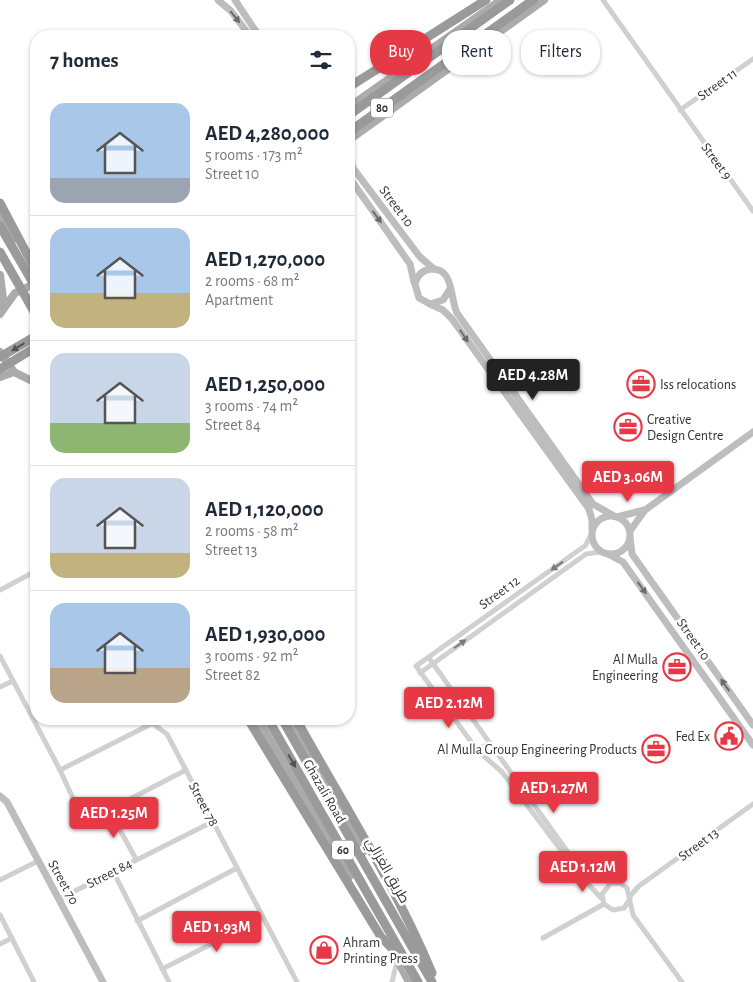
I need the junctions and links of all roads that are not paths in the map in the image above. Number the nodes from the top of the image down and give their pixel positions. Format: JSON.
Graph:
{"nodes":[{"id":1,"x":218,"y":0,"type":"edge"},
{"id":2,"x":235,"y":0,"type":"edge"},
{"id":3,"x":486,"y":0,"type":"edge"},
{"id":4,"x":502,"y":0,"type":"edge"},
{"id":5,"x":510,"y":0,"type":"edge"},
{"id":6,"x":533,"y":0,"type":"edge"},
{"id":7,"x":544,"y":0,"type":"edge"},
{"id":8,"x":603,"y":0,"type":"edge"},
{"id":9,"x":245,"y":30,"type":"edge"},
{"id":10,"x":255,"y":30,"type":"edge"},
{"id":11,"x":753,"y":58,"type":"edge"},
{"id":12,"x":355,"y":83,"type":"edge"},
{"id":13,"x":355,"y":103,"type":"edge"},
{"id":14,"x":680,"y":110,"type":"junction"},
{"id":15,"x":355,"y":111,"type":"edge"},
{"id":16,"x":355,"y":134,"type":"edge"},
{"id":17,"x":355,"y":135,"type":"edge"},
{"id":18,"x":355,"y":170,"type":"edge"},
{"id":19,"x":355,"y":186,"type":"edge"},
{"id":20,"x":0,"y":203,"type":"edge"},
{"id":21,"x":753,"y":211,"type":"edge"},
{"id":22,"x":0,"y":214,"type":"edge"},
{"id":23,"x":0,"y":226,"type":"edge"},
{"id":24,"x":0,"y":252,"type":"edge"},
{"id":25,"x":30,"y":259,"type":"edge"},
{"id":26,"x":30,"y":263,"type":"edge"},
{"id":27,"x":435,"y":269,"type":"junction"},
{"id":28,"x":0,"y":275,"type":"edge"},
{"id":29,"x":30,"y":278,"type":"edge"},
{"id":30,"x":415,"y":284,"type":"junction"},
{"id":31,"x":30,"y":285,"type":"edge"},
{"id":32,"x":450,"y":289,"type":"junction"},
{"id":33,"x":30,"y":304,"type":"edge"},
{"id":34,"x":430,"y":304,"type":"junction"},
{"id":35,"x":4,"y":306,"type":"junction"},
{"id":36,"x":0,"y":314,"type":"edge"},
{"id":37,"x":30,"y":340,"type":"edge"},
{"id":38,"x":30,"y":351,"type":"edge"},
{"id":39,"x":0,"y":352,"type":"edge"},
{"id":40,"x":0,"y":357,"type":"edge"},
{"id":41,"x":0,"y":369,"type":"edge"},
{"id":42,"x":14,"y":372,"type":"junction"},
{"id":43,"x":0,"y":377,"type":"edge"},
{"id":44,"x":30,"y":380,"type":"edge"},
{"id":45,"x":753,"y":432,"type":"edge"},
{"id":46,"x":540,"y":434,"type":"junction"},
{"id":47,"x":645,"y":510,"type":"junction"},
{"id":48,"x":615,"y":517,"type":"junction"},
{"id":49,"x":592,"y":531,"type":"junction"},
{"id":50,"x":630,"y":534,"type":"junction"},
{"id":51,"x":605,"y":553,"type":"junction"},
{"id":52,"x":30,"y":574,"type":"edge"},
{"id":53,"x":0,"y":590,"type":"edge"},
{"id":54,"x":0,"y":656,"type":"edge"},
{"id":55,"x":429,"y":658,"type":"junction"},
{"id":56,"x":433,"y":663,"type":"junction"},
{"id":57,"x":420,"y":673,"type":"junction"},
{"id":58,"x":13,"y":681,"type":"junction"},
{"id":59,"x":0,"y":688,"type":"edge"},
{"id":60,"x":30,"y":713,"type":"edge"},
{"id":61,"x":36,"y":725,"type":"edge"},
{"id":62,"x":151,"y":725,"type":"edge"},
{"id":63,"x":154,"y":725,"type":"edge"},
{"id":64,"x":252,"y":725,"type":"edge"},
{"id":65,"x":261,"y":725,"type":"edge"},
{"id":66,"x":271,"y":725,"type":"edge"},
{"id":67,"x":285,"y":725,"type":"edge"},
{"id":68,"x":290,"y":725,"type":"edge"},
{"id":69,"x":299,"y":725,"type":"edge"},
{"id":70,"x":753,"y":725,"type":"edge"},
{"id":71,"x":490,"y":744,"type":"junction"},
{"id":72,"x":753,"y":745,"type":"edge"},
{"id":73,"x":477,"y":750,"type":"junction"},
{"id":74,"x":60,"y":770,"type":"junction"},
{"id":75,"x":186,"y":770,"type":"junction"},
{"id":76,"x":0,"y":796,"type":"edge"},
{"id":77,"x":753,"y":804,"type":"edge"},
{"id":78,"x":109,"y":810,"type":"junction"},
{"id":79,"x":214,"y":820,"type":"junction"},
{"id":80,"x":136,"y":859,"type":"junction"},
{"id":81,"x":38,"y":861,"type":"junction"},
{"id":82,"x":237,"y":868,"type":"junction"},
{"id":83,"x":113,"y":871,"type":"junction"},
{"id":84,"x":0,"y":880,"type":"edge"},
{"id":85,"x":618,"y":883,"type":"junction"},
{"id":86,"x":642,"y":883,"type":"junction"},
{"id":87,"x":630,"y":898,"type":"junction"},
{"id":88,"x":59,"y":899,"type":"junction"},
{"id":89,"x":603,"y":901,"type":"junction"},
{"id":90,"x":621,"y":910,"type":"junction"},
{"id":91,"x":633,"y":914,"type":"junction"},
{"id":92,"x":0,"y":915,"type":"edge"},
{"id":93,"x":263,"y":918,"type":"junction"},
{"id":94,"x":137,"y":921,"type":"junction"},
{"id":95,"x":12,"y":938,"type":"junction"},
{"id":96,"x":543,"y":938,"type":"dead end"},
{"id":97,"x":0,"y":944,"type":"edge"},
{"id":98,"x":398,"y":960,"type":"junction"},
{"id":99,"x":410,"y":966,"type":"junction"},
{"id":100,"x":162,"y":969,"type":"junction"},
{"id":101,"x":34,"y":982,"type":"edge"},
{"id":102,"x":103,"y":982,"type":"edge"},
{"id":103,"x":169,"y":982,"type":"edge"},
{"id":104,"x":296,"y":982,"type":"edge"},
{"id":105,"x":392,"y":982,"type":"edge"},
{"id":106,"x":409,"y":982,"type":"edge"},
{"id":107,"x":418,"y":982,"type":"edge"},
{"id":108,"x":432,"y":982,"type":"edge"},
{"id":109,"x":436,"y":982,"type":"edge"},
{"id":110,"x":682,"y":982,"type":"edge"}],
"edges":[{"from":1,"to":9,"type":"street","one_way":true},
{"from":2,"to":10,"type":"street"},
{"from":3,"to":12,"type":"highway"},
{"from":4,"to":13,"type":"main road"},
{"from":5,"to":15,"type":"highway","number":"80"},
{"from":6,"to":16,"type":"highway","number":"80"},
{"from":7,"to":17,"type":"main road"},
{"from":8,"to":14,"type":"street","name":"Street 9"},
{"from":11,"to":14,"type":"street","name":"Street 11"},
{"from":14,"to":21,"type":"street","name":"Street 9"},
{"from":18,"to":27,"type":"street","name":"Street 10"},
{"from":19,"to":30,"type":"street","name":"Street 10","one_way":true},
{"from":20,"to":25,"type":"highway"},
{"from":22,"to":26,"type":"main road"},
{"from":23,"to":29,"type":"highway"},
{"from":24,"to":33,"type":"highway"},
{"from":27,"to":30,"type":"street"},
{"from":27,"to":32,"type":"street"},
{"from":28,"to":35,"type":"main road"},
{"from":30,"to":34,"type":"street"},
{"from":31,"to":35,"type":"main road"},
{"from":32,"to":34,"type":"street"},
{"from":32,"to":46,"type":"street"},
{"from":34,"to":46,"type":"street","one_way":true},
{"from":35,"to":36,"type":"main road"},
{"from":37,"to":40,"type":"highway","one_way":true},
{"from":38,"to":41,"type":"highway"},
{"from":39,"to":42,"type":"main road"},
{"from":42,"to":43,"type":"main road"},
{"from":42,"to":44,"type":"main road"},
{"from":45,"to":47,"type":"street"},
{"from":46,"to":48,"type":"street"},
{"from":46,"to":49,"type":"street"},
{"from":47,"to":48,"type":"street"},
{"from":47,"to":50,"type":"street"},
{"from":48,"to":49,"type":"street"},
{"from":48,"to":50,"type":"street"},
{"from":49,"to":51,"type":"street"},
{"from":49,"to":55,"type":"street","name":"Street 12","one_way":true},
{"from":50,"to":51,"type":"street"},
{"from":70,"to":50,"type":"street","name":"Street 10","one_way":true},
{"from":56,"to":51,"type":"street","name":"Street 12","one_way":true},
{"from":51,"to":72,"type":"street","name":"Street 10","one_way":true},
{"from":52,"to":53,"type":"street"},
{"from":54,"to":58,"type":"street"},
{"from":55,"to":56,"type":"street"},
{"from":55,"to":57,"type":"street","name":"Street 12"},
{"from":56,"to":57,"type":"street","name":"Street 12"},
{"from":56,"to":71,"type":"street"},
{"from":57,"to":73,"type":"street"},
{"from":58,"to":59,"type":"street"},
{"from":58,"to":60,"type":"street"},
{"from":61,"to":74,"type":"street"},
{"from":62,"to":74,"type":"street"},
{"from":63,"to":75,"type":"street","name":"Street 78"},
{"from":64,"to":99,"type":"highway"},
{"from":65,"to":98,"type":"main road"},
{"from":66,"to":99,"type":"highway","name":"Ghazali Road","number":"60","one_way":true},
{"from":67,"to":108,"type":"highway","name":"Ghazali Road","number":"60"},
{"from":68,"to":109,"type":"main road","name":"طريق الغزالي"},
{"from":69,"to":109,"type":"highway"},
{"from":71,"to":73,"type":"street"},
{"from":71,"to":85,"type":"street"},
{"from":73,"to":89,"type":"street"},
{"from":74,"to":78,"type":"street"},
{"from":75,"to":78,"type":"street"},
{"from":75,"to":79,"type":"street","name":"Street 78"},
{"from":76,"to":81,"type":"street","name":"Street 70"},
{"from":77,"to":86,"type":"street","name":"Street 13"},
{"from":78,"to":80,"type":"street"},
{"from":79,"to":80,"type":"street","name":"Street 84"},
{"from":79,"to":82,"type":"street","name":"Street 78"},
{"from":80,"to":83,"type":"street","name":"Street 84"},
{"from":81,"to":84,"type":"street"},
{"from":81,"to":88,"type":"street","name":"Street 70"},
{"from":82,"to":93,"type":"street","name":"Street 78"},
{"from":82,"to":94,"type":"street"},
{"from":83,"to":88,"type":"street","name":"Street 84"},
{"from":83,"to":94,"type":"street"},
{"from":85,"to":86,"type":"street"},
{"from":85,"to":87,"type":"street"},
{"from":85,"to":89,"type":"street"},
{"from":86,"to":87,"type":"street","name":"Street 13"},
{"from":87,"to":90,"type":"street"},
{"from":87,"to":91,"type":"street"},
{"from":88,"to":102,"type":"street","name":"Street 70"},
{"from":89,"to":90,"type":"street"},
{"from":89,"to":96,"type":"street"},
{"from":90,"to":91,"type":"street"},
{"from":91,"to":110,"type":"street"},
{"from":92,"to":95,"type":"street"},
{"from":93,"to":100,"type":"street"},
{"from":93,"to":104,"type":"street","name":"Street 78"},
{"from":94,"to":100,"type":"street"},
{"from":95,"to":97,"type":"street"},
{"from":95,"to":101,"type":"street"},
{"from":98,"to":105,"type":"street"},
{"from":98,"to":106,"type":"main road"},
{"from":99,"to":107,"type":"highway","name":"Ghazali Road","number":"60"},
{"from":100,"to":103,"type":"street"}]}
